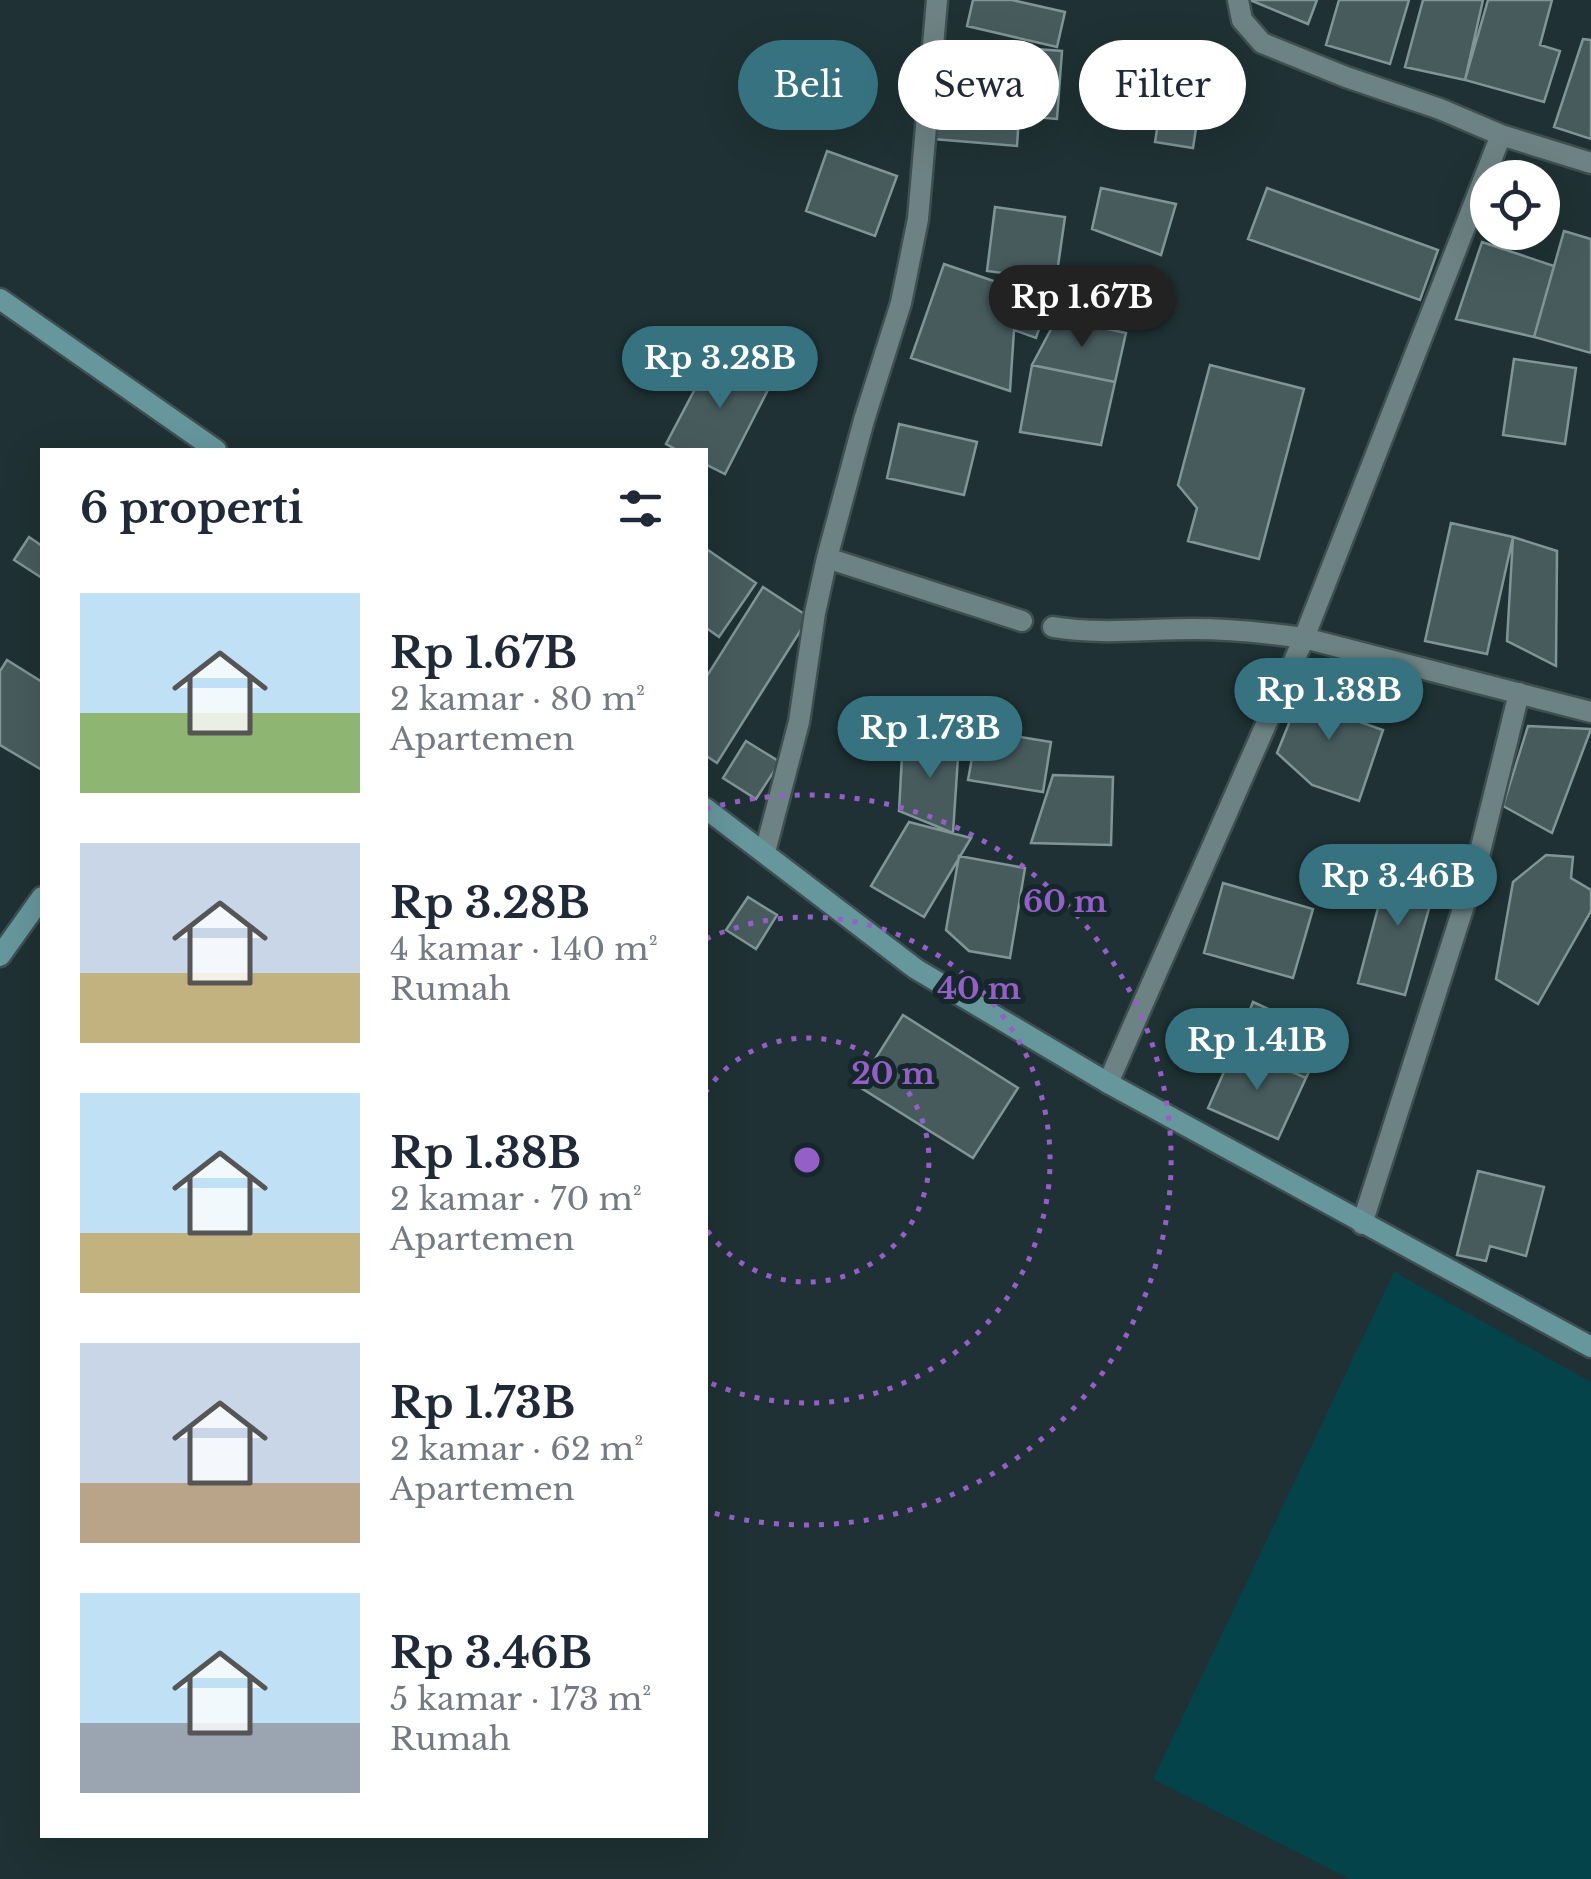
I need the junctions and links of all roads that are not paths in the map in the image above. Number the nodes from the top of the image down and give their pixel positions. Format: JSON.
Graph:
{"nodes":[{"id":1,"x":937,"y":0,"type":"edge"},
{"id":2,"x":1238,"y":0,"type":"edge"},
{"id":3,"x":1501,"y":135,"type":"junction"},
{"id":4,"x":1591,"y":163,"type":"edge"},
{"id":5,"x":0,"y":299,"type":"edge"},
{"id":6,"x":213,"y":448,"type":"edge"},
{"id":7,"x":827,"y":558,"type":"junction"},
{"id":8,"x":1022,"y":620,"type":"dead end"},
{"id":9,"x":1052,"y":627,"type":"dead end"},
{"id":10,"x":1304,"y":638,"type":"junction"},
{"id":11,"x":1519,"y":692,"type":"junction"},
{"id":12,"x":1591,"y":712,"type":"edge"},
{"id":13,"x":708,"y":810,"type":"edge"},
{"id":14,"x":765,"y":852,"type":"junction"},
{"id":15,"x":40,"y":900,"type":"edge"},
{"id":16,"x":0,"y":956,"type":"edge"},
{"id":17,"x":1108,"y":1083,"type":"junction"},
{"id":18,"x":1362,"y":1224,"type":"junction"},
{"id":19,"x":1591,"y":1348,"type":"edge"}],
"edges":[{"from":1,"to":7,"type":"street"},
{"from":2,"to":3,"type":"street"},
{"from":3,"to":4,"type":"street"},
{"from":3,"to":10,"type":"street"},
{"from":5,"to":6,"type":"street"},
{"from":7,"to":8,"type":"street"},
{"from":7,"to":14,"type":"street"},
{"from":9,"to":10,"type":"street"},
{"from":10,"to":11,"type":"street"},
{"from":10,"to":17,"type":"street"},
{"from":11,"to":12,"type":"street"},
{"from":11,"to":18,"type":"street"},
{"from":13,"to":14,"type":"street"},
{"from":14,"to":17,"type":"street"},
{"from":15,"to":16,"type":"street"},
{"from":17,"to":18,"type":"street"},
{"from":18,"to":19,"type":"street"}]}
